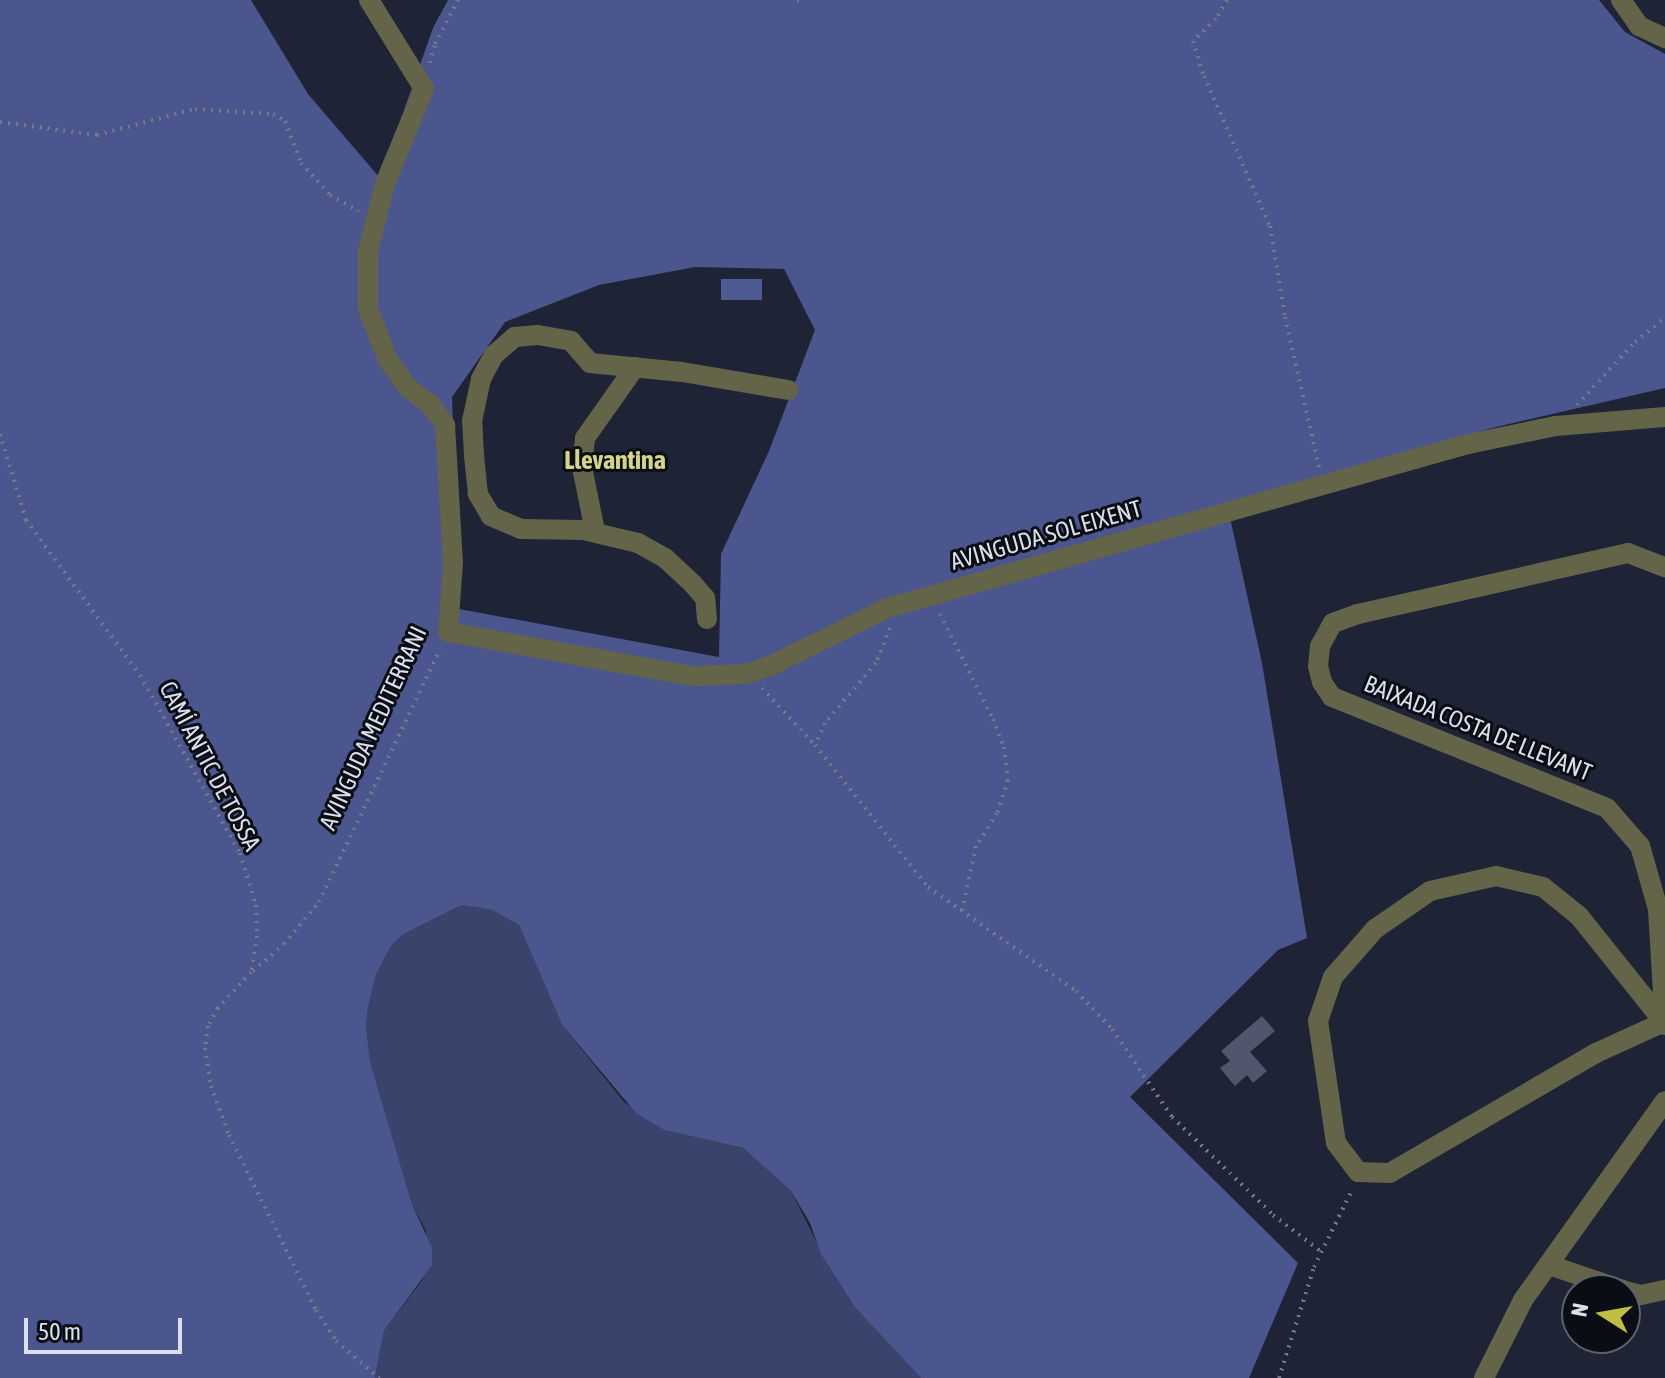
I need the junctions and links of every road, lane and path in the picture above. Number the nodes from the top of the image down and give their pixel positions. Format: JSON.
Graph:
{"nodes":[{"id":1,"x":369,"y":0,"type":"edge"},
{"id":2,"x":458,"y":0,"type":"edge"},
{"id":3,"x":1227,"y":0,"type":"edge"},
{"id":4,"x":1621,"y":0,"type":"edge"},
{"id":5,"x":1665,"y":38,"type":"edge"},
{"id":6,"x":424,"y":89,"type":"junction"},
{"id":7,"x":0,"y":122,"type":"edge"},
{"id":8,"x":376,"y":220,"type":"junction"},
{"id":9,"x":1665,"y":318,"type":"edge"},
{"id":10,"x":635,"y":367,"type":"junction"},
{"id":11,"x":788,"y":390,"type":"dead end"},
{"id":12,"x":1665,"y":417,"type":"edge"},
{"id":13,"x":472,"y":421,"type":"junction"},
{"id":14,"x":445,"y":425,"type":"junction"},
{"id":15,"x":1556,"y":426,"type":"junction"},
{"id":16,"x":0,"y":434,"type":"edge"},
{"id":17,"x":1324,"y":485,"type":"junction"},
{"id":18,"x":595,"y":531,"type":"junction"},
{"id":19,"x":1665,"y":567,"type":"edge"},
{"id":20,"x":932,"y":595,"type":"junction"},
{"id":21,"x":887,"y":608,"type":"junction"},
{"id":22,"x":707,"y":619,"type":"dead end"},
{"id":23,"x":448,"y":632,"type":"junction"},
{"id":24,"x":752,"y":671,"type":"junction"},
{"id":25,"x":815,"y":745,"type":"junction"},
{"id":26,"x":962,"y":911,"type":"junction"},
{"id":27,"x":251,"y":972,"type":"junction"},
{"id":28,"x":1665,"y":1025,"type":"edge"},
{"id":29,"x":1665,"y":1101,"type":"edge"},
{"id":30,"x":1358,"y":1172,"type":"junction"},
{"id":31,"x":1322,"y":1252,"type":"junction"},
{"id":32,"x":1549,"y":1265,"type":"junction"},
{"id":33,"x":1576,"y":1274,"type":"edge"},
{"id":34,"x":1665,"y":1290,"type":"edge"},
{"id":35,"x":1641,"y":1295,"type":"edge"},
{"id":36,"x":379,"y":1378,"type":"edge"},
{"id":37,"x":1279,"y":1378,"type":"edge"},
{"id":38,"x":1484,"y":1378,"type":"edge"}],
"edges":[{"from":1,"to":6,"type":"street"},
{"from":2,"to":6,"type":"path"},
{"from":3,"to":17,"type":"path"},
{"from":4,"to":5,"type":"street"},
{"from":6,"to":8,"type":"street"},
{"from":7,"to":8,"type":"path"},
{"from":8,"to":14,"type":"street"},
{"from":9,"to":15,"type":"path"},
{"from":10,"to":11,"type":"street"},
{"from":10,"to":13,"type":"street"},
{"from":10,"to":18,"type":"street"},
{"from":12,"to":15,"type":"street","name":"AVINGUDA SOL EIXENT"},
{"from":13,"to":14,"type":"street"},
{"from":13,"to":18,"type":"street"},
{"from":14,"to":23,"type":"street","name":"AVINGUDA MEDITERRANI"},
{"from":15,"to":17,"type":"street","name":"AVINGUDA SOL EIXENT"},
{"from":16,"to":27,"type":"path","name":"CAMÍ ANTIC DE TOSSA"},
{"from":17,"to":20,"type":"street","name":"AVINGUDA SOL EIXENT"},
{"from":18,"to":22,"type":"street"},
{"from":19,"to":28,"type":"street","name":"BAIXADA COSTA DE LLEVANT"},
{"from":20,"to":21,"type":"street","name":"AVINGUDA SOL EIXENT"},
{"from":20,"to":26,"type":"path"},
{"from":21,"to":24,"type":"street","name":"AVINGUDA SOL EIXENT"},
{"from":21,"to":25,"type":"path"},
{"from":23,"to":24,"type":"street","name":"AVINGUDA SOL EIXENT"},
{"from":23,"to":27,"type":"path","name":"AVINGUDA MEDITERRANI"},
{"from":24,"to":25,"type":"path"},
{"from":25,"to":26,"type":"path"},
{"from":26,"to":31,"type":"path"},
{"from":27,"to":36,"type":"path"},
{"from":28,"to":30,"type":"street"},
{"from":28,"to":30,"type":"street"},
{"from":29,"to":32,"type":"street"},
{"from":30,"to":31,"type":"path"},
{"from":31,"to":37,"type":"path"},
{"from":32,"to":33,"type":"street"},
{"from":32,"to":38,"type":"street"},
{"from":34,"to":35,"type":"street"}]}
